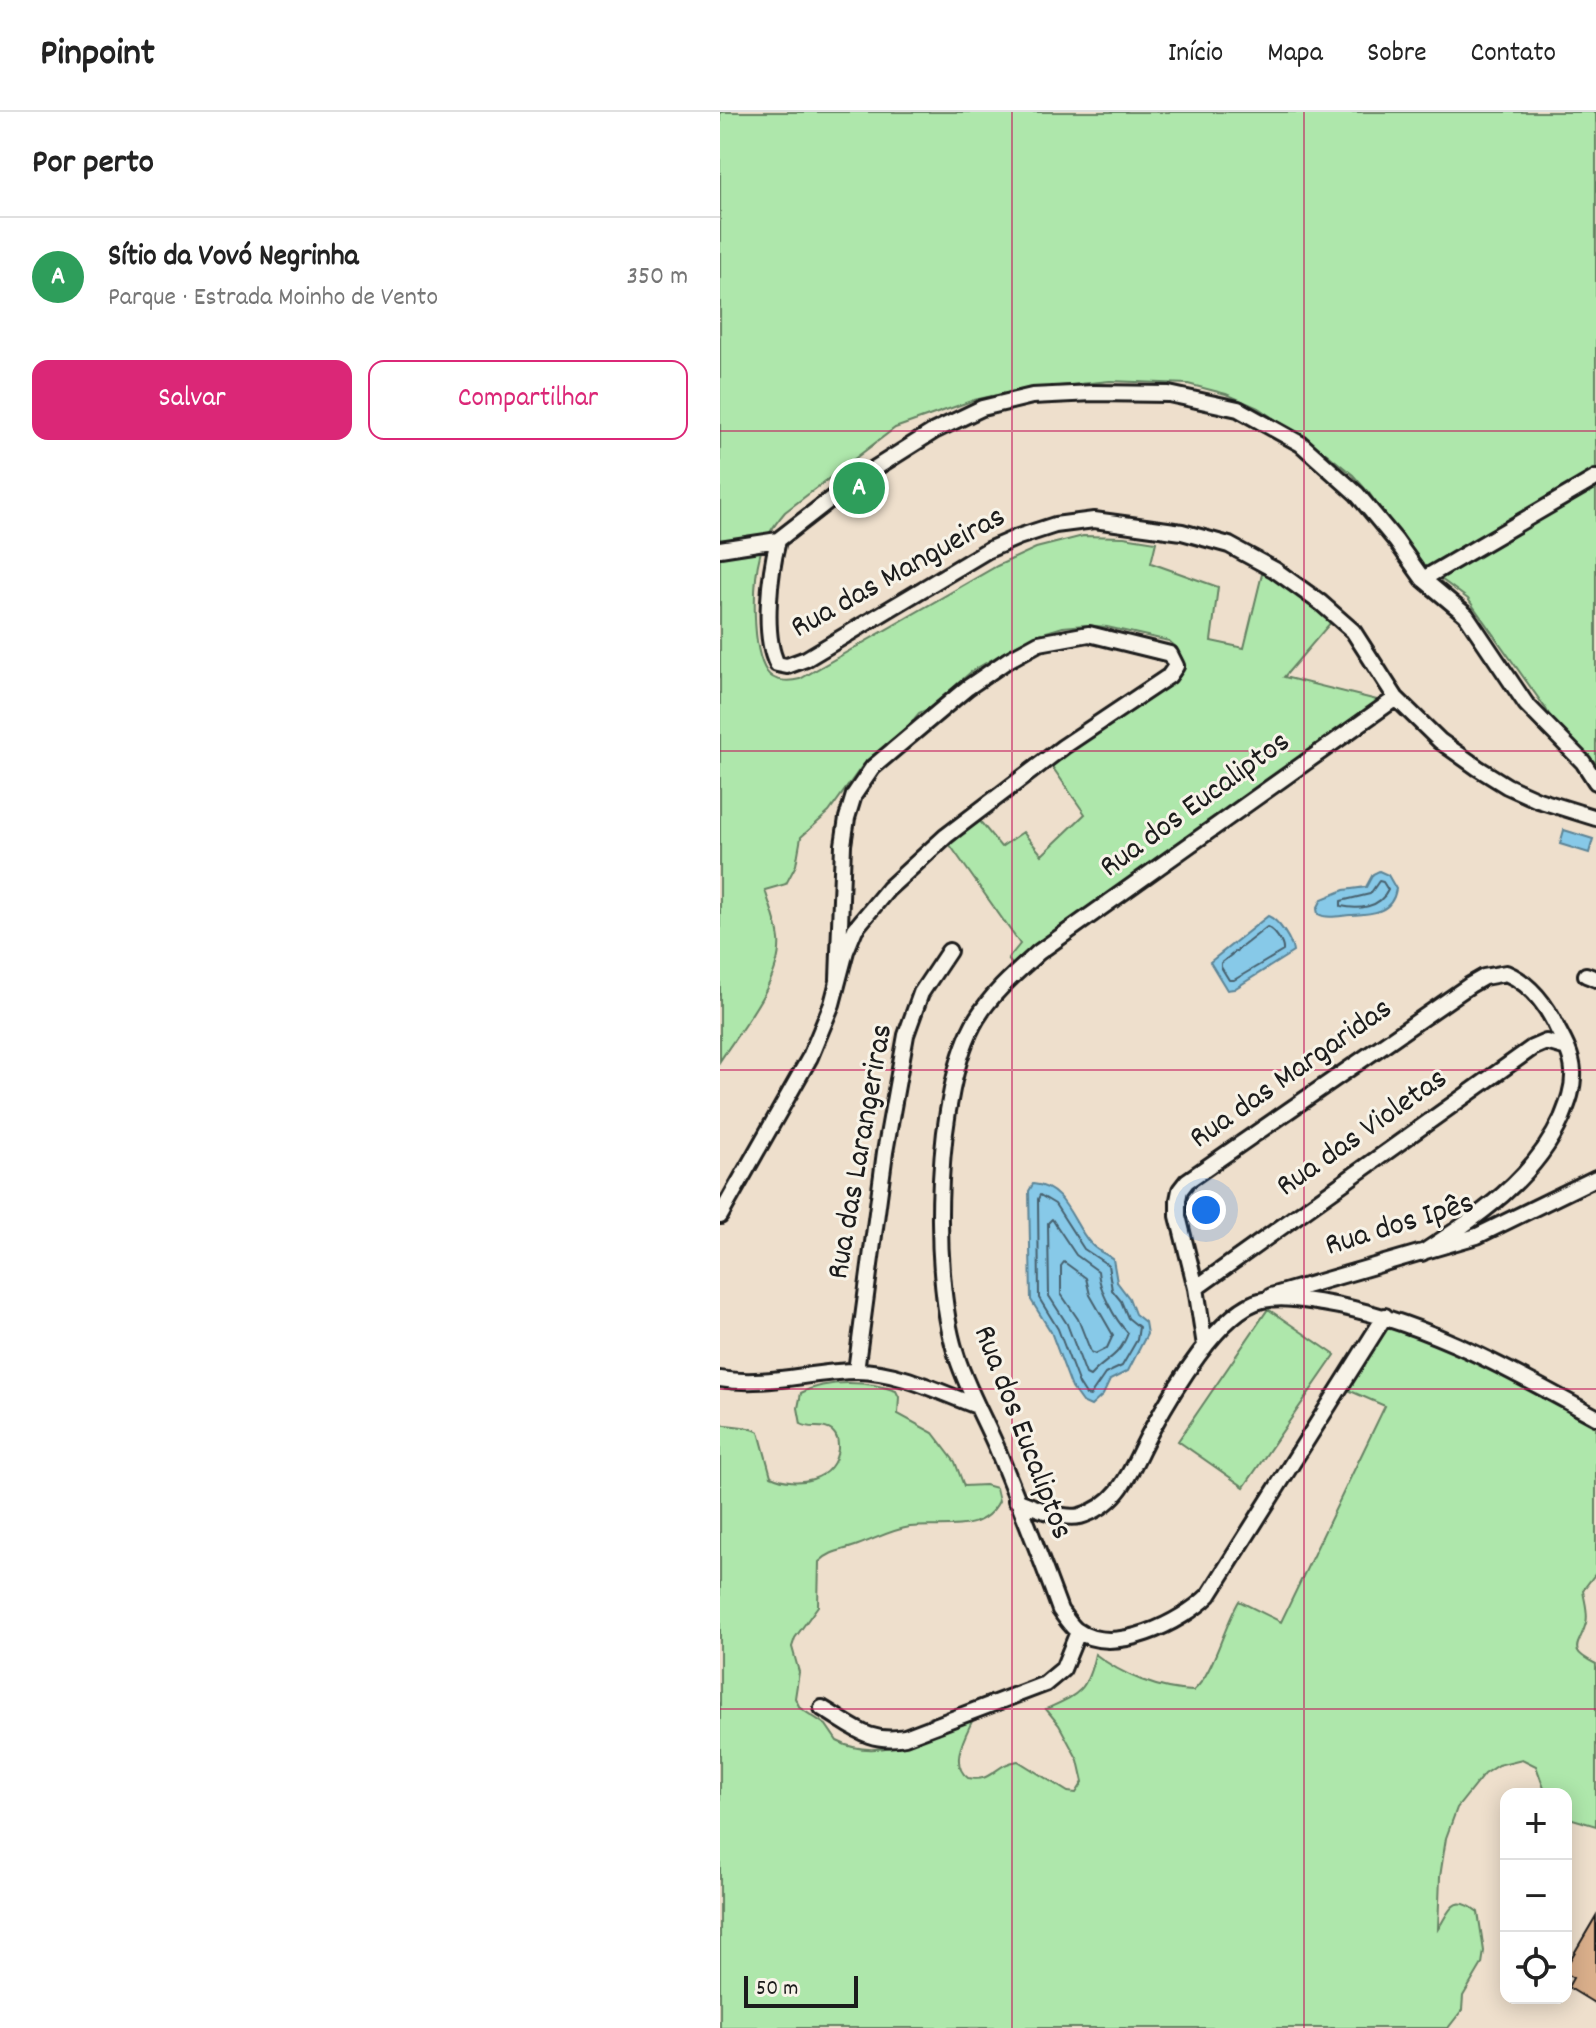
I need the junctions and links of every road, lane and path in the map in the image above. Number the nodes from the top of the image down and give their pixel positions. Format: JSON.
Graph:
{"nodes":[{"id":1,"x":1596,"y":478,"type":"edge"},
{"id":2,"x":778,"y":540,"type":"junction"},
{"id":3,"x":720,"y":549,"type":"edge"},
{"id":4,"x":1423,"y":579,"type":"junction"},
{"id":5,"x":1396,"y":698,"type":"junction"},
{"id":6,"x":1596,"y":782,"type":"edge"},
{"id":7,"x":1596,"y":818,"type":"edge"},
{"id":8,"x":949,"y":951,"type":"dead end"},
{"id":9,"x":838,"y":979,"type":"junction"},
{"id":10,"x":1567,"y":1048,"type":"junction"},
{"id":11,"x":1596,"y":1178,"type":"edge"},
{"id":12,"x":720,"y":1216,"type":"edge"},
{"id":13,"x":1422,"y":1253,"type":"junction"},
{"id":14,"x":1196,"y":1288,"type":"junction"},
{"id":15,"x":1260,"y":1300,"type":"junction"},
{"id":16,"x":1385,"y":1316,"type":"junction"},
{"id":17,"x":1205,"y":1346,"type":"junction"},
{"id":18,"x":856,"y":1371,"type":"junction"},
{"id":19,"x":720,"y":1379,"type":"edge"},
{"id":20,"x":977,"y":1406,"type":"junction"},
{"id":21,"x":1596,"y":1417,"type":"edge"},
{"id":22,"x":1016,"y":1500,"type":"junction"},
{"id":23,"x":1078,"y":1632,"type":"junction"},
{"id":24,"x":822,"y":1708,"type":"dead end"}],
"edges":[{"from":1,"to":4,"type":"street"},
{"from":2,"to":3,"type":"street"},
{"from":2,"to":4,"type":"street"},
{"from":2,"to":5,"type":"street","name":"Rua das Mangueiras"},
{"from":4,"to":6,"type":"street"},
{"from":5,"to":7,"type":"street","name":"Rua das Mangueiras"},
{"from":5,"to":20,"type":"street","name":"Rua dos Eucaliptos"},
{"from":8,"to":18,"type":"street","name":"Rua das Larangeriras"},
{"from":9,"to":9,"type":"street"},
{"from":9,"to":12,"type":"street"},
{"from":10,"to":13,"type":"street"},
{"from":10,"to":14,"type":"street","name":"Rua das Violetas"},
{"from":10,"to":14,"type":"street","name":"Rua das Margaridas"},
{"from":11,"to":13,"type":"street","name":"Rua dos Ipês"},
{"from":13,"to":15,"type":"street","name":"Rua dos Ipês"},
{"from":14,"to":17,"type":"street","name":"Rua das Margaridas"},
{"from":15,"to":16,"type":"street"},
{"from":15,"to":17,"type":"street","name":"Rua dos Ipês"},
{"from":16,"to":21,"type":"street"},
{"from":16,"to":23,"type":"street"},
{"from":17,"to":22,"type":"street","name":"Rua dos Ipês"},
{"from":18,"to":19,"type":"street"},
{"from":18,"to":20,"type":"street"},
{"from":20,"to":22,"type":"street","name":"Rua dos Eucaliptos"},
{"from":22,"to":23,"type":"street","name":"Rua dos Eucaliptos"},
{"from":23,"to":24,"type":"street"}]}
